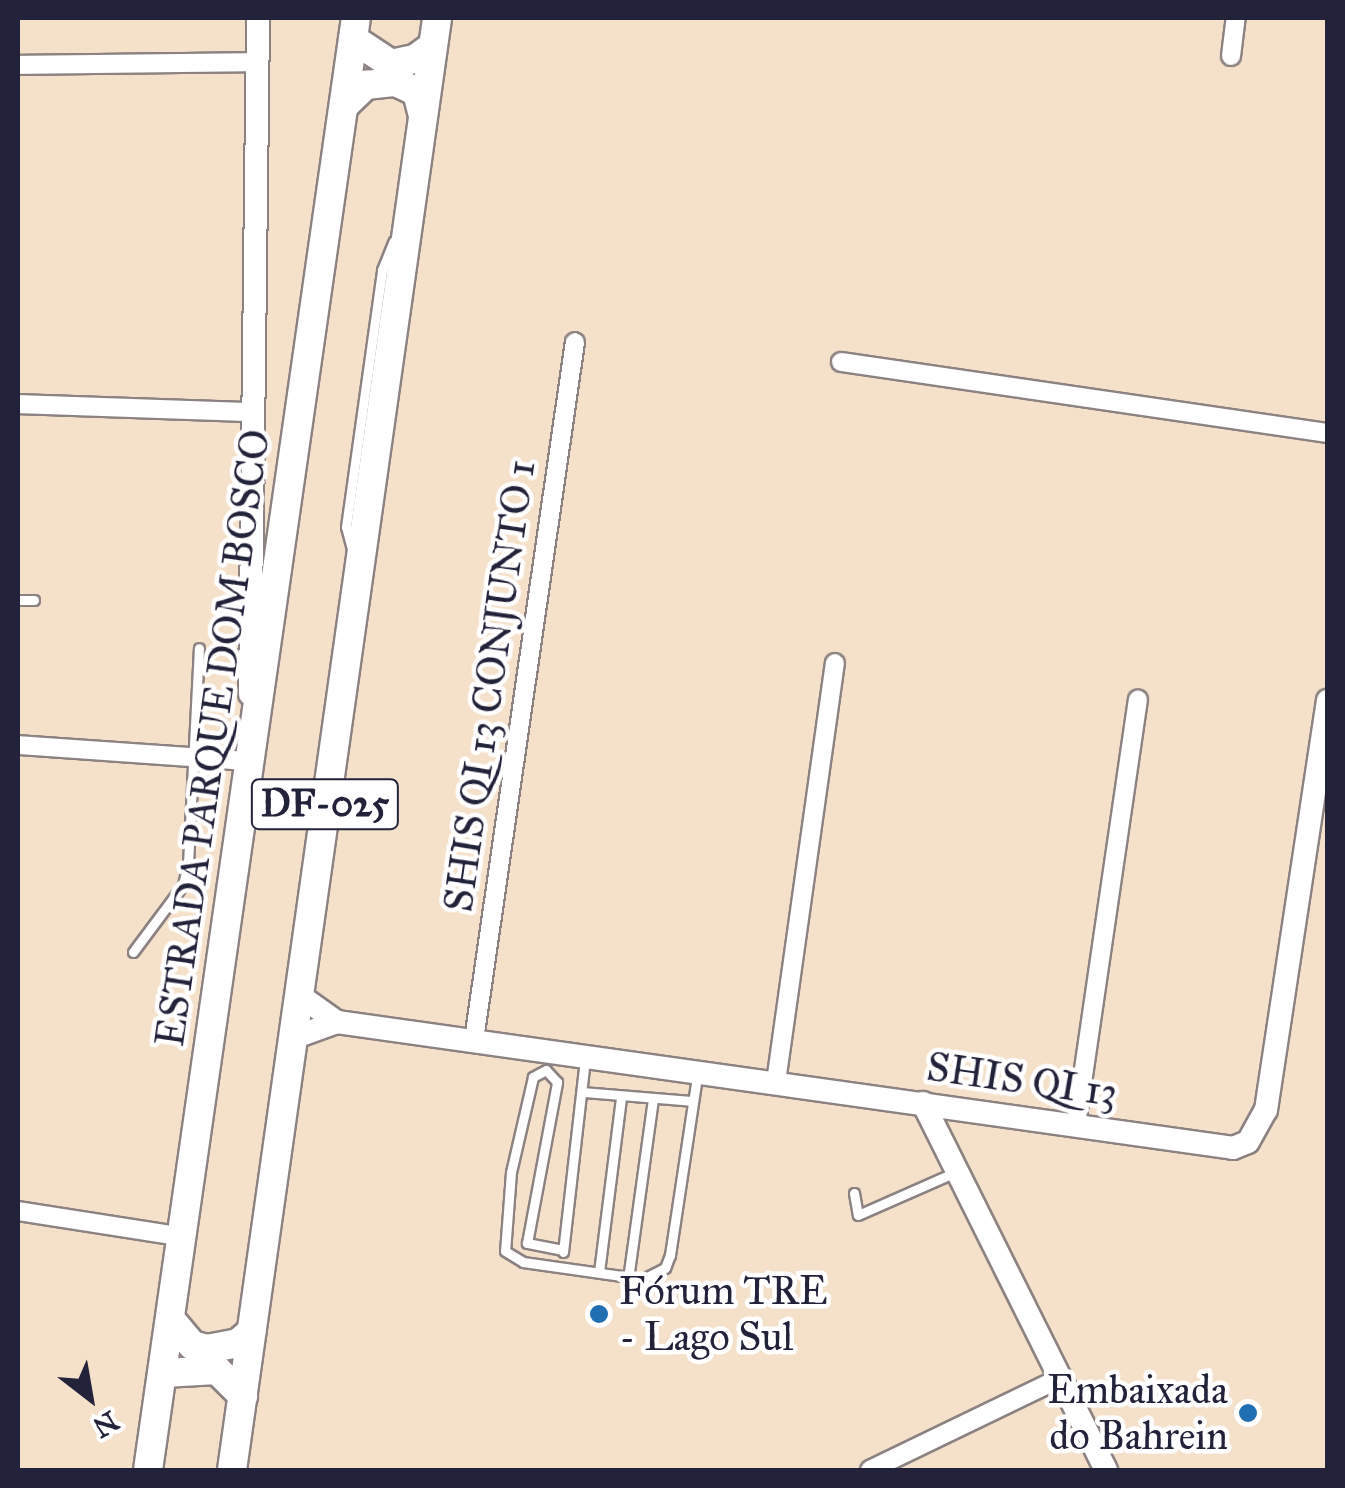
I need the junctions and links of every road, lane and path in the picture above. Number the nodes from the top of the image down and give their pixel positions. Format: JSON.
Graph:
{"nodes":[{"id":1,"x":258,"y":18,"type":"edge"},
{"id":2,"x":437,"y":18,"type":"edge"},
{"id":3,"x":1236,"y":18,"type":"edge"},
{"id":4,"x":355,"y":28,"type":"edge"},
{"id":5,"x":433,"y":46,"type":"junction"},
{"id":6,"x":1231,"y":56,"type":"dead end"},
{"id":7,"x":260,"y":62,"type":"junction"},
{"id":8,"x":18,"y":65,"type":"edge"},
{"id":9,"x":346,"y":104,"type":"junction"},
{"id":10,"x":422,"y":112,"type":"junction"},
{"id":11,"x":574,"y":342,"type":"dead end"},
{"id":12,"x":841,"y":362,"type":"dead end"},
{"id":13,"x":18,"y":404,"type":"edge"},
{"id":14,"x":252,"y":412,"type":"junction"},
{"id":15,"x":1328,"y":433,"type":"edge"},
{"id":16,"x":18,"y":600,"type":"edge"},
{"id":17,"x":34,"y":600,"type":"dead end"},
{"id":18,"x":199,"y":648,"type":"dead end"},
{"id":19,"x":835,"y":663,"type":"dead end"},
{"id":20,"x":1138,"y":699,"type":"dead end"},
{"id":21,"x":1328,"y":702,"type":"edge"},
{"id":22,"x":251,"y":732,"type":"junction"},
{"id":23,"x":18,"y":745,"type":"edge"},
{"id":24,"x":195,"y":758,"type":"junction"},
{"id":25,"x":248,"y":762,"type":"junction"},
{"id":26,"x":132,"y":952,"type":"dead end"},
{"id":27,"x":299,"y":995,"type":"junction"},
{"id":28,"x":337,"y":1022,"type":"junction"},
{"id":29,"x":293,"y":1038,"type":"junction"},
{"id":30,"x":474,"y":1040,"type":"junction"},
{"id":31,"x":585,"y":1055,"type":"junction"},
{"id":32,"x":697,"y":1074,"type":"junction"},
{"id":33,"x":776,"y":1082,"type":"junction"},
{"id":34,"x":582,"y":1092,"type":"junction"},
{"id":35,"x":621,"y":1097,"type":"junction"},
{"id":36,"x":654,"y":1099,"type":"junction"},
{"id":37,"x":693,"y":1101,"type":"junction"},
{"id":38,"x":924,"y":1103,"type":"junction"},
{"id":39,"x":1076,"y":1124,"type":"junction"},
{"id":40,"x":958,"y":1170,"type":"junction"},
{"id":41,"x":854,"y":1193,"type":"dead end"},
{"id":42,"x":18,"y":1211,"type":"edge"},
{"id":43,"x":184,"y":1237,"type":"junction"},
{"id":44,"x":564,"y":1250,"type":"junction"},
{"id":45,"x":561,"y":1264,"type":"junction"},
{"id":46,"x":599,"y":1272,"type":"junction"},
{"id":47,"x":628,"y":1279,"type":"junction"},
{"id":48,"x":172,"y":1321,"type":"junction"},
{"id":49,"x":252,"y":1332,"type":"junction"},
{"id":50,"x":164,"y":1373,"type":"junction"},
{"id":51,"x":1062,"y":1376,"type":"junction"},
{"id":52,"x":243,"y":1396,"type":"junction"},
{"id":53,"x":148,"y":1470,"type":"edge"},
{"id":54,"x":232,"y":1470,"type":"edge"},
{"id":55,"x":870,"y":1470,"type":"edge"},
{"id":56,"x":1106,"y":1470,"type":"edge"}],
"edges":[{"from":1,"to":7,"type":"street"},
{"from":2,"to":5,"type":"main road","number":"DF-025"},
{"from":3,"to":6,"type":"street"},
{"from":4,"to":5,"type":"main road"},
{"from":4,"to":9,"type":"main road","name":"ESTRADA PARQUE DOM BOSCO","number":"DF-025"},
{"from":5,"to":10,"type":"main road","number":"DF-025"},
{"from":7,"to":8,"type":"street"},
{"from":7,"to":14,"type":"street"},
{"from":9,"to":10,"type":"main road"},
{"from":9,"to":22,"type":"main road","name":"ESTRADA PARQUE DOM BOSCO","number":"DF-025"},
{"from":10,"to":27,"type":"main road","number":"DF-025"},
{"from":11,"to":30,"type":"street","name":"SHIS QI 13 CONJUNTO 1"},
{"from":12,"to":15,"type":"street"},
{"from":13,"to":14,"type":"street"},
{"from":14,"to":22,"type":"street"},
{"from":16,"to":17,"type":"lane"},
{"from":18,"to":24,"type":"lane"},
{"from":19,"to":33,"type":"street"},
{"from":20,"to":39,"type":"street"},
{"from":21,"to":39,"type":"street","name":"SHIS QI 13"},
{"from":22,"to":25,"type":"main road","name":"ESTRADA PARQUE DOM BOSCO","number":"DF-025"},
{"from":23,"to":24,"type":"street"},
{"from":24,"to":25,"type":"street"},
{"from":24,"to":26,"type":"lane"},
{"from":25,"to":43,"type":"main road","name":"ESTRADA PARQUE DOM BOSCO","number":"DF-025"},
{"from":27,"to":28,"type":"street","name":"SHIS QI 13"},
{"from":27,"to":29,"type":"main road","number":"DF-025"},
{"from":28,"to":29,"type":"street","name":"SHIS QI 13"},
{"from":28,"to":30,"type":"street","name":"SHIS QI 13"},
{"from":29,"to":49,"type":"main road","number":"DF-025"},
{"from":30,"to":31,"type":"street","name":"SHIS QI 13"},
{"from":31,"to":32,"type":"street","name":"SHIS QI 13"},
{"from":31,"to":34,"type":"lane"},
{"from":32,"to":33,"type":"street","name":"SHIS QI 13"},
{"from":32,"to":37,"type":"lane"},
{"from":33,"to":38,"type":"street","name":"SHIS QI 13"},
{"from":34,"to":35,"type":"lane"},
{"from":34,"to":44,"type":"lane"},
{"from":35,"to":36,"type":"lane"},
{"from":35,"to":46,"type":"lane"},
{"from":36,"to":37,"type":"lane"},
{"from":36,"to":47,"type":"lane"},
{"from":37,"to":47,"type":"lane"},
{"from":38,"to":39,"type":"street","name":"SHIS QI 13"},
{"from":38,"to":40,"type":"street"},
{"from":40,"to":41,"type":"lane"},
{"from":40,"to":51,"type":"street"},
{"from":42,"to":43,"type":"street"},
{"from":43,"to":48,"type":"main road","name":"ESTRADA PARQUE DOM BOSCO","number":"DF-025"},
{"from":44,"to":45,"type":"lane"},
{"from":44,"to":45,"type":"lane"},
{"from":45,"to":46,"type":"lane"},
{"from":46,"to":47,"type":"lane"},
{"from":48,"to":49,"type":"main road"},
{"from":48,"to":50,"type":"main road","name":"ESTRADA PARQUE DOM BOSCO","number":"DF-025"},
{"from":49,"to":52,"type":"main road","number":"DF-025"},
{"from":50,"to":52,"type":"main road"},
{"from":50,"to":53,"type":"main road","name":"ESTRADA PARQUE DOM BOSCO","number":"DF-025"},
{"from":51,"to":55,"type":"street"},
{"from":51,"to":56,"type":"street"},
{"from":52,"to":54,"type":"main road","number":"DF-025"}]}
